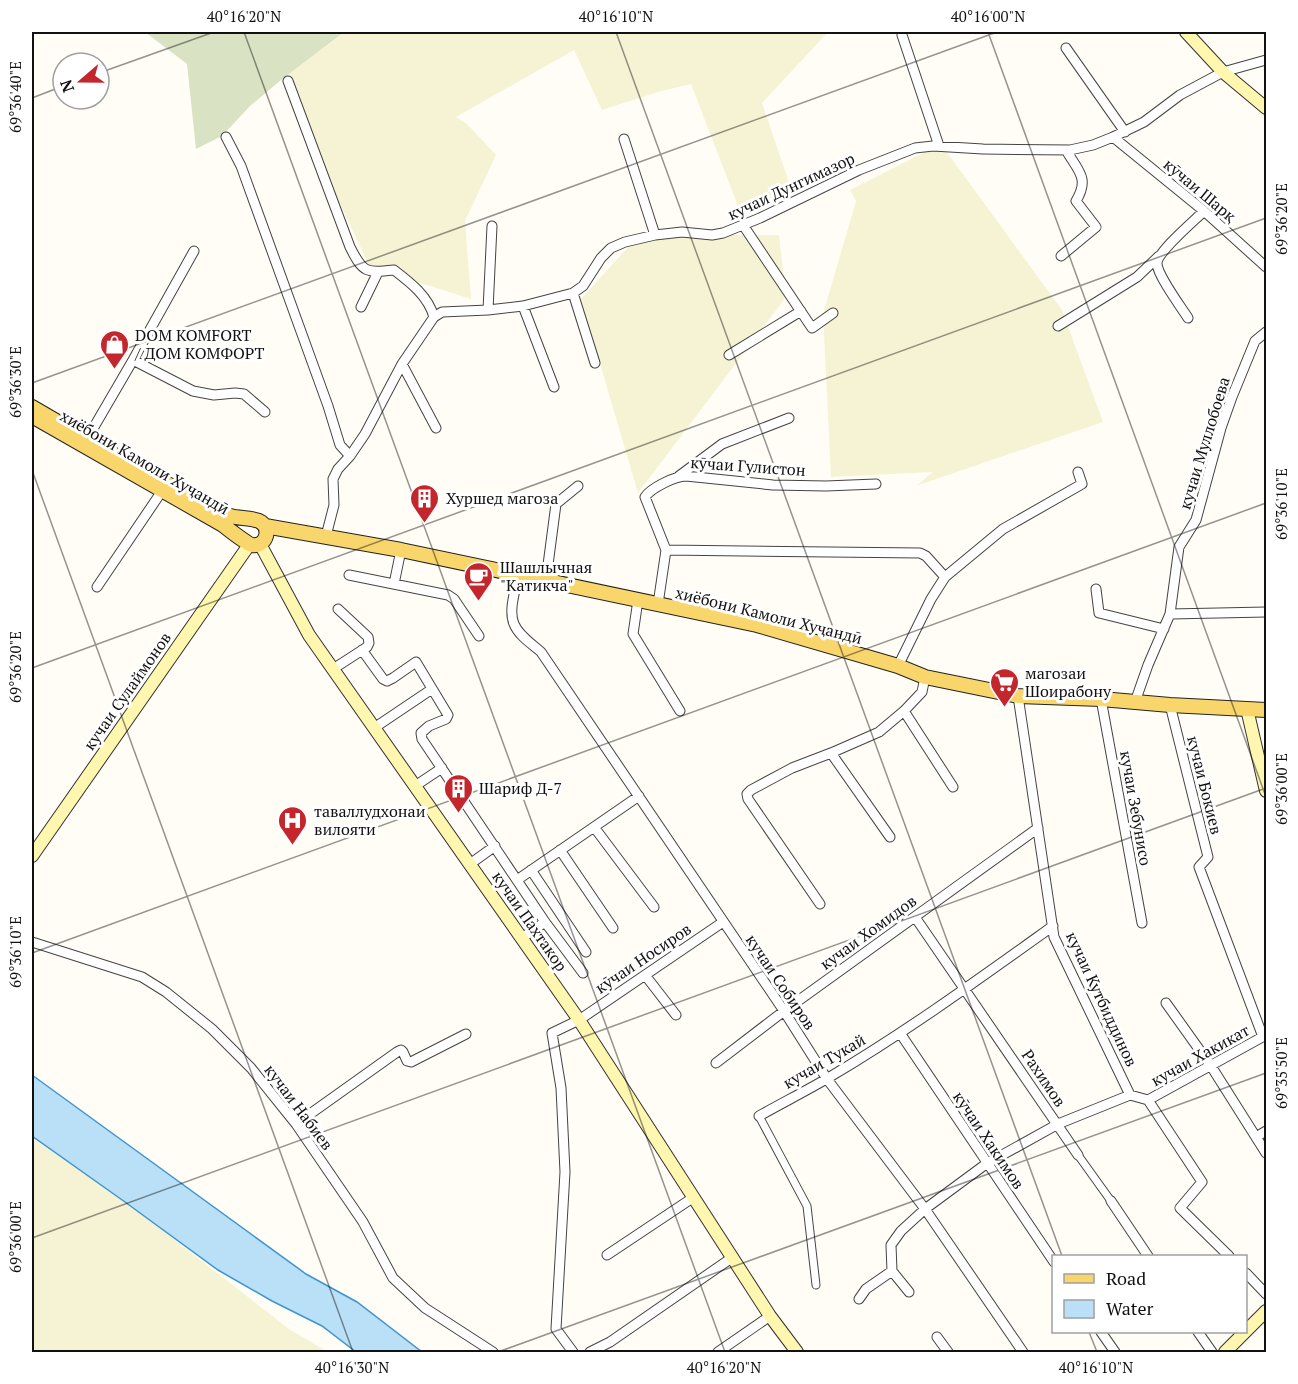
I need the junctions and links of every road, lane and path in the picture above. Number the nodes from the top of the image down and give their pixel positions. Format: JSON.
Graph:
{"nodes":[{"id":1,"x":1186,"y":32,"type":"edge"},
{"id":2,"x":902,"y":35,"type":"dead end"},
{"id":3,"x":1066,"y":48,"type":"dead end"},
{"id":4,"x":1266,"y":60,"type":"edge"},
{"id":5,"x":1223,"y":72,"type":"junction"},
{"id":6,"x":288,"y":81,"type":"dead end"},
{"id":7,"x":1266,"y":108,"type":"edge"},
{"id":8,"x":1125,"y":132,"type":"junction"},
{"id":9,"x":226,"y":137,"type":"dead end"},
{"id":10,"x":1113,"y":138,"type":"junction"},
{"id":11,"x":624,"y":139,"type":"dead end"},
{"id":12,"x":939,"y":146,"type":"junction"},
{"id":13,"x":1066,"y":150,"type":"junction"},
{"id":14,"x":1204,"y":212,"type":"junction"},
{"id":15,"x":743,"y":225,"type":"junction"},
{"id":16,"x":492,"y":226,"type":"dead end"},
{"id":17,"x":655,"y":235,"type":"junction"},
{"id":18,"x":194,"y":251,"type":"dead end"},
{"id":19,"x":1061,"y":256,"type":"dead end"},
{"id":20,"x":1160,"y":256,"type":"junction"},
{"id":21,"x":1266,"y":267,"type":"edge"},
{"id":22,"x":378,"y":272,"type":"junction"},
{"id":23,"x":573,"y":293,"type":"junction"},
{"id":24,"x":523,"y":306,"type":"junction"},
{"id":25,"x":361,"y":307,"type":"dead end"},
{"id":26,"x":488,"y":310,"type":"junction"},
{"id":27,"x":801,"y":311,"type":"junction"},
{"id":28,"x":833,"y":312,"type":"dead end"},
{"id":29,"x":434,"y":317,"type":"junction"},
{"id":30,"x":1188,"y":318,"type":"dead end"},
{"id":31,"x":1058,"y":326,"type":"dead end"},
{"id":32,"x":1266,"y":332,"type":"edge"},
{"id":33,"x":729,"y":355,"type":"dead end"},
{"id":34,"x":134,"y":360,"type":"junction"},
{"id":35,"x":596,"y":363,"type":"dead end"},
{"id":36,"x":402,"y":364,"type":"junction"},
{"id":37,"x":554,"y":387,"type":"dead end"},
{"id":38,"x":32,"y":407,"type":"edge"},
{"id":39,"x":265,"y":412,"type":"dead end"},
{"id":40,"x":32,"y":416,"type":"edge"},
{"id":41,"x":789,"y":418,"type":"dead end"},
{"id":42,"x":436,"y":429,"type":"dead end"},
{"id":43,"x":87,"y":439,"type":"junction"},
{"id":44,"x":350,"y":456,"type":"junction"},
{"id":45,"x":1078,"y":472,"type":"dead end"},
{"id":46,"x":679,"y":476,"type":"junction"},
{"id":47,"x":876,"y":484,"type":"dead end"},
{"id":48,"x":578,"y":486,"type":"dead end"},
{"id":49,"x":164,"y":487,"type":"junction"},
{"id":50,"x":259,"y":523,"type":"junction"},
{"id":51,"x":288,"y":529,"type":"junction"},
{"id":52,"x":326,"y":536,"type":"junction"},
{"id":53,"x":253,"y":542,"type":"junction"},
{"id":54,"x":401,"y":549,"type":"junction"},
{"id":55,"x":666,"y":550,"type":"junction"},
{"id":56,"x":349,"y":575,"type":"dead end"},
{"id":57,"x":518,"y":575,"type":"junction"},
{"id":58,"x":945,"y":577,"type":"junction"},
{"id":59,"x":546,"y":580,"type":"junction"},
{"id":60,"x":394,"y":584,"type":"junction"},
{"id":61,"x":97,"y":587,"type":"dead end"},
{"id":62,"x":1096,"y":589,"type":"dead end"},
{"id":63,"x":638,"y":600,"type":"junction"},
{"id":64,"x":657,"y":604,"type":"junction"},
{"id":65,"x":338,"y":609,"type":"dead end"},
{"id":66,"x":1266,"y":612,"type":"edge"},
{"id":67,"x":1170,"y":614,"type":"junction"},
{"id":68,"x":1164,"y":629,"type":"junction"},
{"id":69,"x":478,"y":636,"type":"dead end"},
{"id":70,"x":362,"y":651,"type":"junction"},
{"id":71,"x":898,"y":666,"type":"junction"},
{"id":72,"x":333,"y":669,"type":"junction"},
{"id":73,"x":925,"y":677,"type":"junction"},
{"id":74,"x":432,"y":689,"type":"junction"},
{"id":75,"x":1018,"y":696,"type":"junction"},
{"id":76,"x":1101,"y":699,"type":"junction"},
{"id":77,"x":1135,"y":702,"type":"junction"},
{"id":78,"x":1170,"y":705,"type":"junction"},
{"id":79,"x":1247,"y":709,"type":"junction"},
{"id":80,"x":1266,"y":710,"type":"edge"},
{"id":81,"x":680,"y":711,"type":"dead end"},
{"id":82,"x":904,"y":711,"type":"junction"},
{"id":83,"x":374,"y":728,"type":"junction"},
{"id":84,"x":831,"y":753,"type":"junction"},
{"id":85,"x":442,"y":768,"type":"junction"},
{"id":86,"x":415,"y":786,"type":"junction"},
{"id":87,"x":953,"y":788,"type":"dead end"},
{"id":88,"x":1266,"y":791,"type":"edge"},
{"id":89,"x":639,"y":796,"type":"junction"},
{"id":90,"x":594,"y":827,"type":"junction"},
{"id":91,"x":1038,"y":828,"type":"junction"},
{"id":92,"x":890,"y":837,"type":"dead end"},
{"id":93,"x":495,"y":846,"type":"junction"},
{"id":94,"x":560,"y":850,"type":"junction"},
{"id":95,"x":32,"y":856,"type":"edge"},
{"id":96,"x":470,"y":864,"type":"junction"},
{"id":97,"x":531,"y":870,"type":"junction"},
{"id":98,"x":517,"y":880,"type":"junction"},
{"id":99,"x":820,"y":904,"type":"dead end"},
{"id":100,"x":654,"y":907,"type":"dead end"},
{"id":101,"x":915,"y":917,"type":"junction"},
{"id":102,"x":545,"y":921,"type":"junction"},
{"id":103,"x":723,"y":922,"type":"junction"},
{"id":104,"x":1142,"y":922,"type":"dead end"},
{"id":105,"x":1053,"y":926,"type":"junction"},
{"id":106,"x":612,"y":928,"type":"dead end"},
{"id":107,"x":522,"y":938,"type":"junction"},
{"id":108,"x":32,"y":942,"type":"edge"},
{"id":109,"x":586,"y":952,"type":"dead end"},
{"id":110,"x":583,"y":973,"type":"dead end"},
{"id":111,"x":645,"y":975,"type":"junction"},
{"id":112,"x":965,"y":989,"type":"junction"},
{"id":113,"x":1166,"y":1003,"type":"dead end"},
{"id":114,"x":784,"y":1011,"type":"junction"},
{"id":115,"x":676,"y":1015,"type":"dead end"},
{"id":116,"x":579,"y":1020,"type":"junction"},
{"id":117,"x":466,"y":1034,"type":"dead end"},
{"id":118,"x":900,"y":1034,"type":"junction"},
{"id":119,"x":1265,"y":1036,"type":"edge"},
{"id":120,"x":716,"y":1063,"type":"dead end"},
{"id":121,"x":1211,"y":1066,"type":"junction"},
{"id":122,"x":827,"y":1079,"type":"junction"},
{"id":123,"x":1130,"y":1095,"type":"junction"},
{"id":124,"x":1148,"y":1100,"type":"junction"},
{"id":125,"x":759,"y":1116,"type":"joint"},
{"id":126,"x":296,"y":1124,"type":"junction"},
{"id":127,"x":1058,"y":1124,"type":"junction"},
{"id":128,"x":1266,"y":1131,"type":"edge"},
{"id":129,"x":1256,"y":1137,"type":"junction"},
{"id":130,"x":1266,"y":1153,"type":"edge"},
{"id":131,"x":1078,"y":1155,"type":"joint"},
{"id":132,"x":986,"y":1164,"type":"junction"},
{"id":133,"x":694,"y":1197,"type":"junction"},
{"id":134,"x":1111,"y":1201,"type":"joint"},
{"id":135,"x":925,"y":1209,"type":"junction"},
{"id":136,"x":607,"y":1255,"type":"dead end"},
{"id":137,"x":1147,"y":1255,"type":"edge"},
{"id":138,"x":1227,"y":1255,"type":"edge"},
{"id":139,"x":733,"y":1257,"type":"junction"},
{"id":140,"x":1052,"y":1261,"type":"edge"},
{"id":141,"x":892,"y":1271,"type":"junction"},
{"id":142,"x":1247,"y":1275,"type":"edge"},
{"id":143,"x":816,"y":1285,"type":"dead end"},
{"id":144,"x":909,"y":1292,"type":"dead end"},
{"id":145,"x":1266,"y":1294,"type":"edge"},
{"id":146,"x":859,"y":1299,"type":"dead end"},
{"id":147,"x":1266,"y":1311,"type":"edge"},
{"id":148,"x":770,"y":1316,"type":"junction"},
{"id":149,"x":1247,"y":1330,"type":"edge"},
{"id":150,"x":1102,"y":1333,"type":"edge"},
{"id":151,"x":1199,"y":1333,"type":"edge"},
{"id":152,"x":1245,"y":1333,"type":"edge"},
{"id":153,"x":938,"y":1337,"type":"dead end"},
{"id":154,"x":493,"y":1353,"type":"edge"},
{"id":155,"x":573,"y":1353,"type":"edge"},
{"id":156,"x":590,"y":1353,"type":"edge"},
{"id":157,"x":718,"y":1353,"type":"edge"},
{"id":158,"x":797,"y":1353,"type":"edge"},
{"id":159,"x":948,"y":1353,"type":"edge"},
{"id":160,"x":1023,"y":1353,"type":"edge"},
{"id":161,"x":1115,"y":1353,"type":"edge"},
{"id":162,"x":1212,"y":1353,"type":"edge"},
{"id":163,"x":1225,"y":1353,"type":"edge"}],
"edges":[{"from":1,"to":5,"type":"main road"},
{"from":2,"to":12,"type":"street"},
{"from":3,"to":8,"type":"street"},
{"from":4,"to":5,"type":"street","name":"кучаи Дунгимазор"},
{"from":5,"to":7,"type":"main road"},
{"from":5,"to":8,"type":"street","name":"кучаи Дунгимазор"},
{"from":6,"to":22,"type":"street"},
{"from":8,"to":10,"type":"street","name":"кучаи Дунгимазор"},
{"from":9,"to":44,"type":"street"},
{"from":10,"to":13,"type":"street","name":"кучаи Дунгимазор"},
{"from":10,"to":14,"type":"street","name":"кӯчаи Шарқ"},
{"from":11,"to":17,"type":"street"},
{"from":12,"to":13,"type":"street","name":"кучаи Дунгимазор"},
{"from":12,"to":15,"type":"street","name":"кучаи Дунгимазор"},
{"from":13,"to":19,"type":"street"},
{"from":14,"to":20,"type":"street"},
{"from":14,"to":21,"type":"street","name":"кӯчаи Шарқ"},
{"from":15,"to":17,"type":"street","name":"кучаи Дунгимазор"},
{"from":15,"to":27,"type":"street"},
{"from":16,"to":26,"type":"street"},
{"from":17,"to":23,"type":"street","name":"кучаи Дунгимазор"},
{"from":18,"to":34,"type":"street"},
{"from":20,"to":30,"type":"street"},
{"from":20,"to":31,"type":"street"},
{"from":22,"to":25,"type":"street"},
{"from":22,"to":29,"type":"street"},
{"from":23,"to":24,"type":"street"},
{"from":23,"to":35,"type":"street"},
{"from":24,"to":26,"type":"street"},
{"from":24,"to":37,"type":"street"},
{"from":26,"to":29,"type":"street"},
{"from":27,"to":28,"type":"street"},
{"from":27,"to":33,"type":"street"},
{"from":29,"to":36,"type":"street"},
{"from":32,"to":67,"type":"street","name":"кучаи Муллобоева"},
{"from":34,"to":39,"type":"street"},
{"from":34,"to":43,"type":"street"},
{"from":36,"to":42,"type":"street"},
{"from":36,"to":44,"type":"street"},
{"from":38,"to":43,"type":"main road"},
{"from":40,"to":49,"type":"main road","name":"хиёбони Камоли Хуҷандӣ"},
{"from":41,"to":46,"type":"street"},
{"from":43,"to":49,"type":"main road"},
{"from":44,"to":52,"type":"street"},
{"from":45,"to":58,"type":"street"},
{"from":46,"to":47,"type":"street","name":"кӯчаи Гулистон"},
{"from":46,"to":55,"type":"street","name":"кӯчаи Гулистон"},
{"from":48,"to":59,"type":"street"},
{"from":49,"to":50,"type":"main road","name":"хиёбони Камоли Хуҷандӣ"},
{"from":49,"to":53,"type":"main road","name":"хиёбони Камоли Хуҷандӣ"},
{"from":49,"to":61,"type":"street"},
{"from":50,"to":51,"type":"main road","name":"хиёбони Камоли Хуҷандӣ"},
{"from":50,"to":53,"type":"main road"},
{"from":50,"to":53,"type":"main road"},
{"from":51,"to":52,"type":"main road","name":"хиёбони Камоли Хуҷандӣ"},
{"from":51,"to":53,"type":"main road"},
{"from":52,"to":54,"type":"main road","name":"хиёбони Камоли Хуҷандӣ"},
{"from":53,"to":72,"type":"main road","name":"кучаи Пахтакор"},
{"from":53,"to":95,"type":"main road","name":"кучаи Сулаймонов"},
{"from":54,"to":57,"type":"main road","name":"хиёбони Камоли Хуҷандӣ"},
{"from":54,"to":60,"type":"street"},
{"from":55,"to":58,"type":"street"},
{"from":55,"to":64,"type":"street"},
{"from":56,"to":60,"type":"street"},
{"from":57,"to":59,"type":"main road","name":"хиёбони Камоли Хуҷандӣ"},
{"from":57,"to":89,"type":"street","name":"кучаи Собиров"},
{"from":58,"to":71,"type":"street"},
{"from":59,"to":63,"type":"main road","name":"хиёбони Камоли Хуҷандӣ"},
{"from":60,"to":69,"type":"street"},
{"from":62,"to":68,"type":"street"},
{"from":63,"to":64,"type":"main road","name":"хиёбони Камоли Хуҷандӣ"},
{"from":63,"to":81,"type":"street"},
{"from":64,"to":71,"type":"main road","name":"хиёбони Камоли Хуҷандӣ"},
{"from":65,"to":70,"type":"street","name":"кучаи Пахтакор"},
{"from":66,"to":67,"type":"street"},
{"from":67,"to":68,"type":"street","name":"кучаи Муллобоева"},
{"from":68,"to":77,"type":"street","name":"кучаи Муллобоева"},
{"from":70,"to":72,"type":"street"},
{"from":70,"to":74,"type":"street","name":"кучаи Пахтакор"},
{"from":71,"to":73,"type":"main road","name":"хиёбони Камоли Хуҷандӣ"},
{"from":72,"to":83,"type":"main road","name":"кучаи Пахтакор"},
{"from":73,"to":75,"type":"main road","name":"хиёбони Камоли Хуҷандӣ"},
{"from":73,"to":82,"type":"street"},
{"from":74,"to":83,"type":"street"},
{"from":74,"to":85,"type":"street","name":"кучаи Пахтакор"},
{"from":75,"to":76,"type":"main road","name":"хиёбони Камоли Хуҷандӣ"},
{"from":75,"to":91,"type":"street","name":"кучаи Кутбиддинов"},
{"from":76,"to":77,"type":"main road","name":"хиёбони Камоли Хуҷандӣ"},
{"from":76,"to":104,"type":"street","name":"кучаи Зебунисо"},
{"from":77,"to":78,"type":"main road","name":"хиёбони Камоли Хуҷандӣ"},
{"from":78,"to":79,"type":"main road","name":"хиёбони Камоли Хуҷандӣ"},
{"from":78,"to":119,"type":"street","name":"кучаи Бокиев"},
{"from":79,"to":80,"type":"main road","name":"хиёбони Камоли Хуҷандӣ"},
{"from":79,"to":88,"type":"main road"},
{"from":82,"to":84,"type":"street"},
{"from":82,"to":87,"type":"street"},
{"from":83,"to":86,"type":"main road","name":"кучаи Пахтакор"},
{"from":84,"to":92,"type":"street"},
{"from":84,"to":99,"type":"street"},
{"from":85,"to":86,"type":"street"},
{"from":85,"to":93,"type":"street","name":"кучаи Пахтакор"},
{"from":86,"to":96,"type":"main road","name":"кучаи Пахтакор"},
{"from":89,"to":90,"type":"street"},
{"from":89,"to":103,"type":"street","name":"кучаи Собиров"},
{"from":90,"to":94,"type":"street"},
{"from":90,"to":100,"type":"street"},
{"from":91,"to":101,"type":"street","name":"кучаи Хомидов"},
{"from":91,"to":105,"type":"street","name":"кучаи Кутбиддинов"},
{"from":93,"to":96,"type":"street"},
{"from":93,"to":98,"type":"street","name":"кучаи Пахтакор"},
{"from":94,"to":97,"type":"street"},
{"from":94,"to":106,"type":"street"},
{"from":96,"to":107,"type":"main road","name":"кучаи Пахтакор"},
{"from":97,"to":98,"type":"street"},
{"from":97,"to":109,"type":"street"},
{"from":98,"to":102,"type":"street","name":"кучаи Пахтакор"},
{"from":101,"to":112,"type":"street","name":"Рахимов"},
{"from":101,"to":114,"type":"street","name":"кучаи Хомидов"},
{"from":102,"to":107,"type":"street"},
{"from":102,"to":110,"type":"street","name":"кучаи Пахтакор"},
{"from":103,"to":111,"type":"street","name":"кӯчаи Носиров"},
{"from":103,"to":114,"type":"street","name":"кучаи Собиров"},
{"from":105,"to":112,"type":"street","name":"кучаи Тукай"},
{"from":105,"to":123,"type":"street","name":"кучаи Кутбиддинов"},
{"from":107,"to":116,"type":"main road","name":"кучаи Пахтакор"},
{"from":108,"to":126,"type":"street","name":"кучаи Набиев"},
{"from":111,"to":115,"type":"street"},
{"from":111,"to":116,"type":"street","name":"кӯчаи Носиров"},
{"from":112,"to":118,"type":"street","name":"кучаи Тукай"},
{"from":112,"to":127,"type":"street","name":"Рахимов"},
{"from":113,"to":121,"type":"street"},
{"from":114,"to":120,"type":"street","name":"кучаи Хомидов"},
{"from":114,"to":122,"type":"street","name":"кучаи Собиров"},
{"from":116,"to":133,"type":"main road","name":"кучаи Пахтакор"},
{"from":116,"to":155,"type":"street","name":"кӯчаи Носиров"},
{"from":117,"to":126,"type":"street"},
{"from":118,"to":122,"type":"street","name":"кучаи Тукай"},
{"from":118,"to":132,"type":"street","name":"кӯчаи Хакимов"},
{"from":119,"to":121,"type":"street","name":"кучаи Хакикат"},
{"from":121,"to":124,"type":"street","name":"кучаи Хакикат"},
{"from":121,"to":129,"type":"street"},
{"from":122,"to":125,"type":"street","name":"кучаи Тукай"},
{"from":122,"to":135,"type":"street","name":"кучаи Собиров"},
{"from":123,"to":124,"type":"street"},
{"from":123,"to":127,"type":"street"},
{"from":124,"to":138,"type":"street"},
{"from":125,"to":143,"type":"street","name":"кучаи Тукай"},
{"from":126,"to":154,"type":"street","name":"кучаи Набиев"},
{"from":127,"to":131,"type":"street","name":"Рахимов"},
{"from":127,"to":132,"type":"street"},
{"from":128,"to":129,"type":"street"},
{"from":129,"to":130,"type":"street"},
{"from":131,"to":134,"type":"street","name":"Рахимов"},
{"from":132,"to":135,"type":"street"},
{"from":132,"to":140,"type":"street","name":"кӯчаи Хакимов"},
{"from":133,"to":136,"type":"street"},
{"from":133,"to":139,"type":"main road","name":"кучаи Пахтакор"},
{"from":134,"to":137,"type":"street","name":"Рахимов"},
{"from":135,"to":141,"type":"street"},
{"from":135,"to":160,"type":"street","name":"кучаи Собиров"},
{"from":139,"to":148,"type":"main road","name":"кучаи Пахтакор"},
{"from":139,"to":156,"type":"street"},
{"from":141,"to":144,"type":"street"},
{"from":141,"to":146,"type":"street"},
{"from":142,"to":145,"type":"street"},
{"from":147,"to":149,"type":"main road"},
{"from":148,"to":157,"type":"street"},
{"from":148,"to":158,"type":"main road","name":"кучаи Пахтакор"},
{"from":150,"to":161,"type":"street"},
{"from":151,"to":162,"type":"street"},
{"from":152,"to":163,"type":"main road"},
{"from":153,"to":159,"type":"street"}]}
